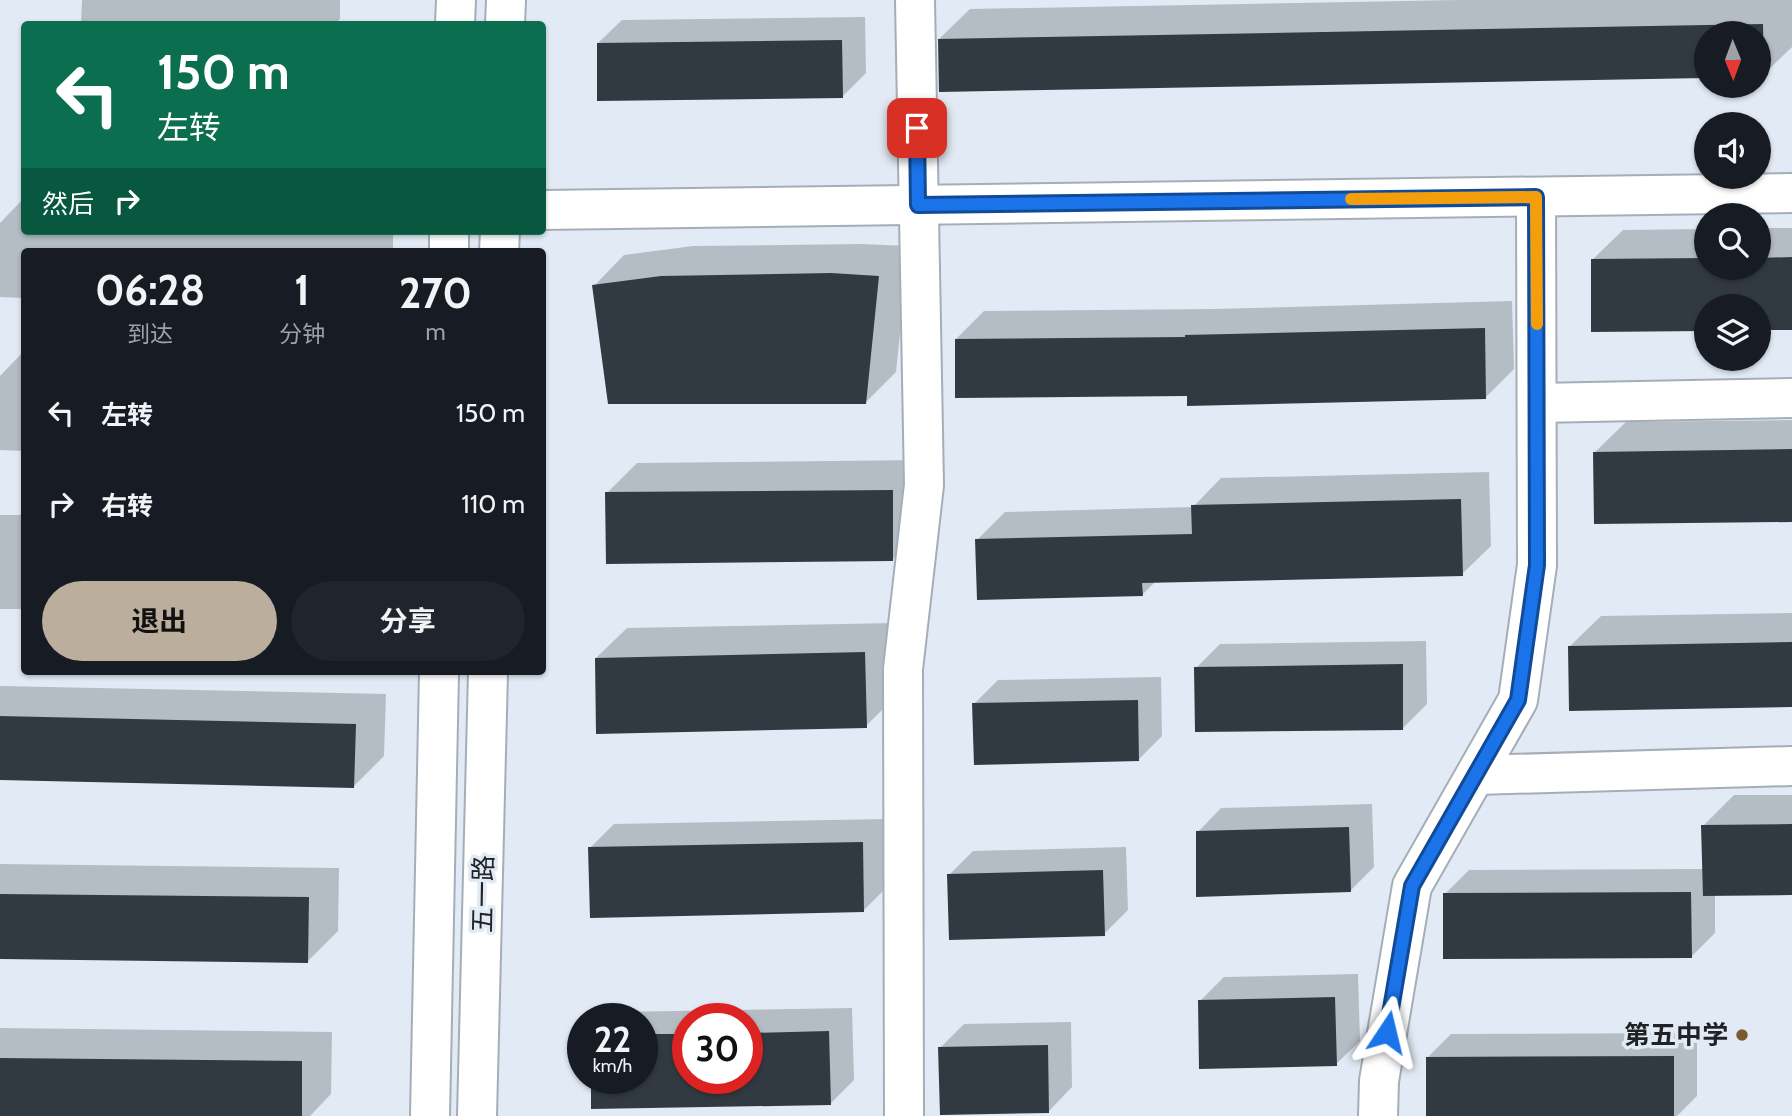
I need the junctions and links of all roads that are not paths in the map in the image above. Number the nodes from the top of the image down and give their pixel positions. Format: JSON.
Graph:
{"nodes":[{"id":1,"x":456,"y":0,"type":"edge"},
{"id":2,"x":506,"y":0,"type":"edge"},
{"id":3,"x":915,"y":0,"type":"edge"},
{"id":4,"x":455,"y":21,"type":"edge"},
{"id":5,"x":505,"y":21,"type":"edge"},
{"id":6,"x":1792,"y":193,"type":"edge"},
{"id":7,"x":1536,"y":197,"type":"junction"},
{"id":8,"x":918,"y":205,"type":"junction"},
{"id":9,"x":546,"y":210,"type":"edge"},
{"id":10,"x":1792,"y":398,"type":"edge"},
{"id":11,"x":1537,"y":403,"type":"junction"},
{"id":12,"x":439,"y":675,"type":"edge"},
{"id":13,"x":488,"y":675,"type":"edge"},
{"id":14,"x":1792,"y":766,"type":"edge"},
{"id":15,"x":1476,"y":775,"type":"junction"},
{"id":16,"x":430,"y":1116,"type":"edge"},
{"id":17,"x":477,"y":1116,"type":"edge"},
{"id":18,"x":904,"y":1116,"type":"edge"},
{"id":19,"x":1378,"y":1116,"type":"edge"}],
"edges":[{"from":1,"to":4,"type":"street"},
{"from":2,"to":5,"type":"street"},
{"from":3,"to":8,"type":"street"},
{"from":6,"to":7,"type":"street"},
{"from":7,"to":8,"type":"street"},
{"from":7,"to":11,"type":"street"},
{"from":8,"to":9,"type":"street"},
{"from":8,"to":18,"type":"street"},
{"from":10,"to":11,"type":"street"},
{"from":11,"to":15,"type":"street"},
{"from":12,"to":16,"type":"street","name":"五一路"},
{"from":13,"to":17,"type":"street","name":"五一路"},
{"from":14,"to":15,"type":"street"},
{"from":15,"to":19,"type":"street"}]}
